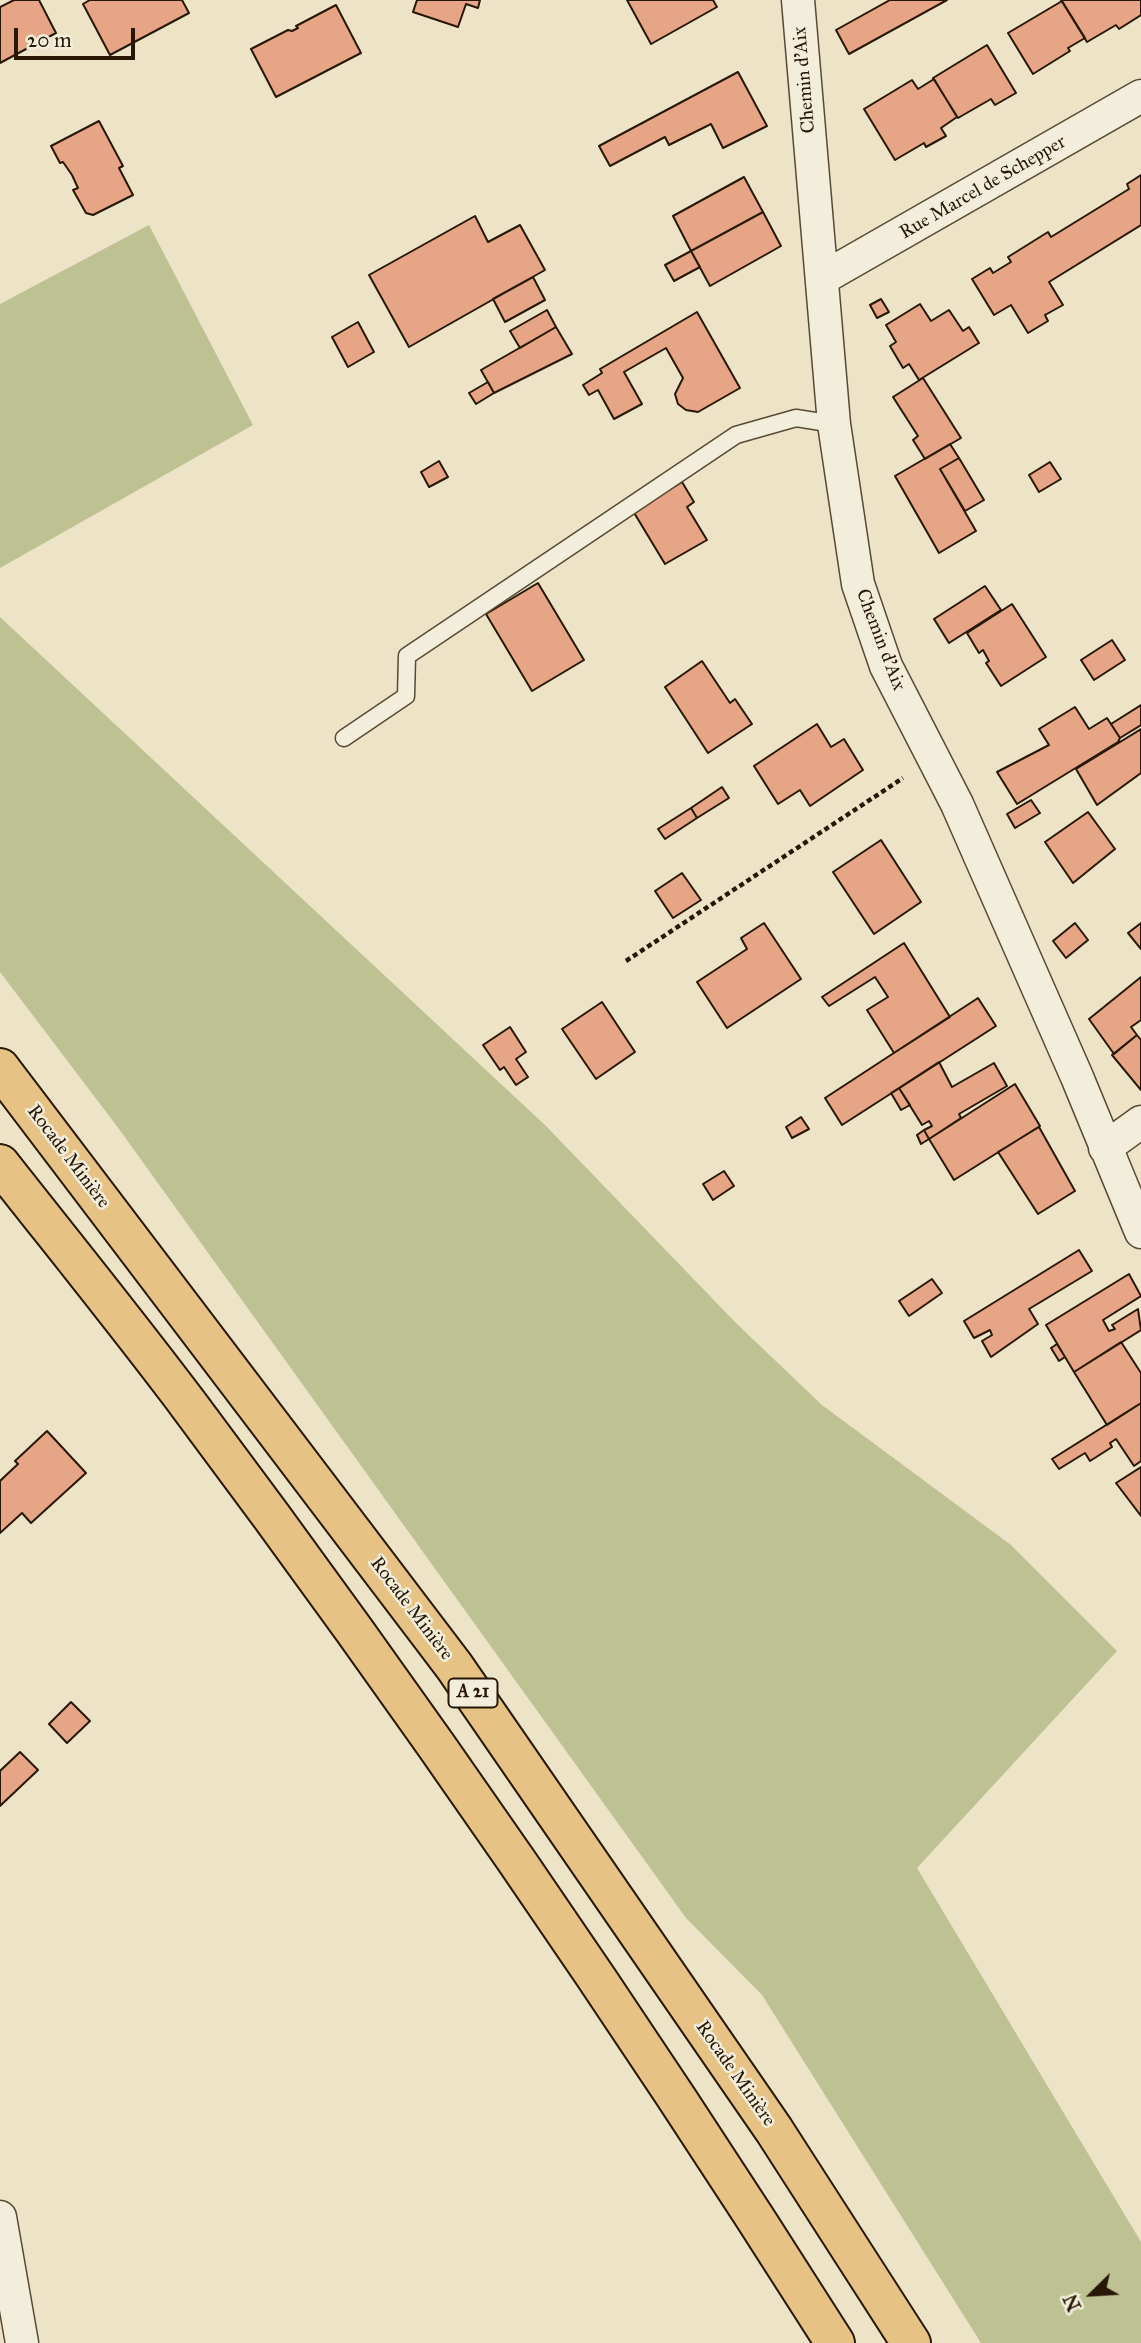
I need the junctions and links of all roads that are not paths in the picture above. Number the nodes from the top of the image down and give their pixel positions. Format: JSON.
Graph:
{"nodes":[{"id":1,"x":798,"y":0,"type":"edge"},
{"id":2,"x":1141,"y":96,"type":"edge"},
{"id":3,"x":823,"y":278,"type":"junction"},
{"id":4,"x":834,"y":424,"type":"junction"},
{"id":5,"x":344,"y":738,"type":"dead end"},
{"id":6,"x":0,"y":1068,"type":"edge"},
{"id":7,"x":1141,"y":1122,"type":"edge"},
{"id":8,"x":1105,"y":1148,"type":"junction"},
{"id":9,"x":0,"y":1164,"type":"edge"},
{"id":10,"x":1141,"y":1232,"type":"edge"},
{"id":11,"x":0,"y":2217,"type":"edge"},
{"id":12,"x":22,"y":2343,"type":"edge"},
{"id":13,"x":835,"y":2343,"type":"edge"},
{"id":14,"x":911,"y":2343,"type":"edge"}],
"edges":[{"from":1,"to":3,"type":"street","name":"Chemin d'Aix"},
{"from":2,"to":3,"type":"street","name":"Rue Marcel de Schepper"},
{"from":3,"to":4,"type":"street","name":"Chemin d'Aix"},
{"from":4,"to":5,"type":"lane"},
{"from":4,"to":8,"type":"street","name":"Chemin d'Aix"},
{"from":6,"to":14,"type":"highway","name":"Rocade Minière","number":"A 21"},
{"from":7,"to":8,"type":"street"},
{"from":8,"to":10,"type":"street","name":"Chemin d'Aix"},
{"from":9,"to":13,"type":"highway"},
{"from":11,"to":12,"type":"street"}]}
